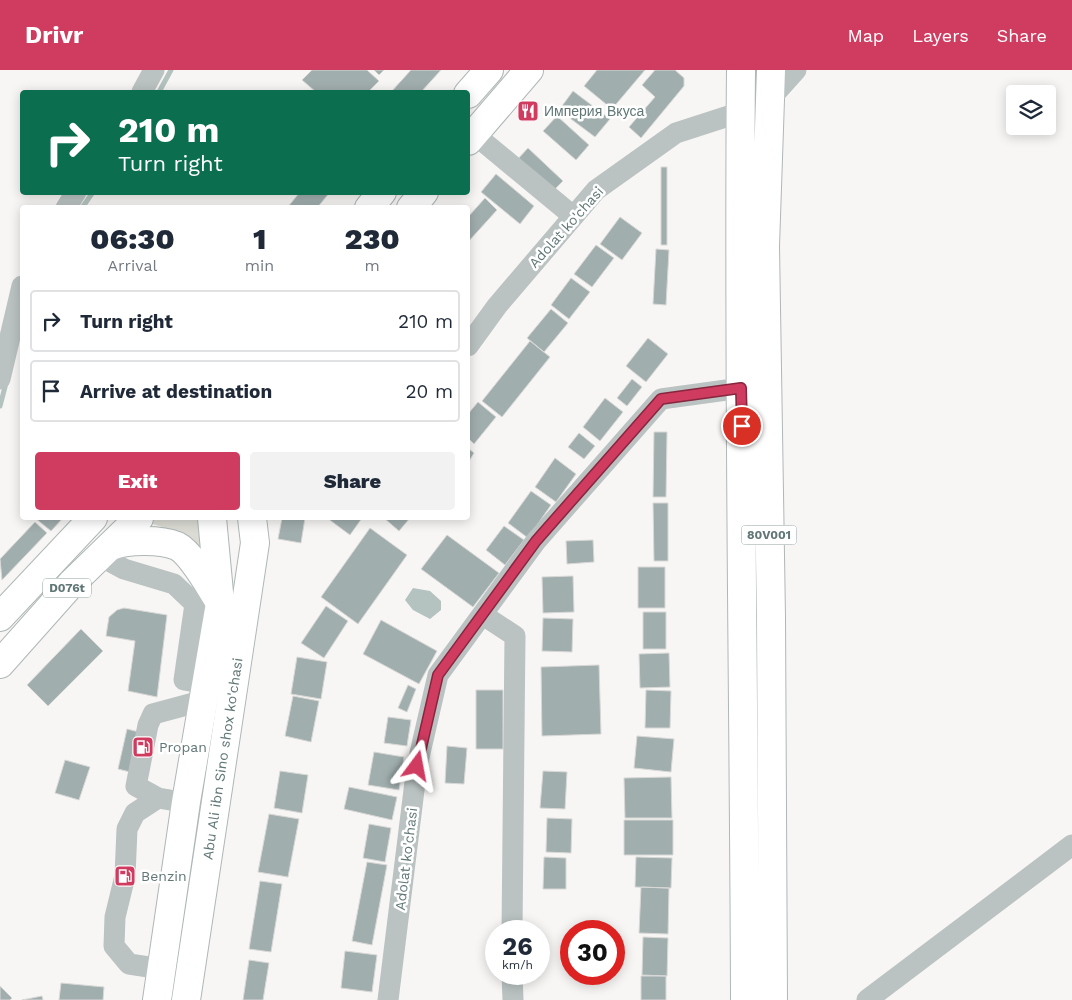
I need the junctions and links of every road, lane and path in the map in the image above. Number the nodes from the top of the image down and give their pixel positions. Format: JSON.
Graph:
{"nodes":[{"id":1,"x":154,"y":70,"type":"edge"},
{"id":2,"x":489,"y":70,"type":"edge"},
{"id":3,"x":529,"y":70,"type":"edge"},
{"id":4,"x":741,"y":70,"type":"edge"},
{"id":5,"x":771,"y":70,"type":"edge"},
{"id":6,"x":796,"y":70,"type":"edge"},
{"id":7,"x":143,"y":90,"type":"edge"},
{"id":8,"x":470,"y":92,"type":"edge"},
{"id":9,"x":770,"y":99,"type":"junction"},
{"id":10,"x":741,"y":112,"type":"junction"},
{"id":11,"x":471,"y":138,"type":"edge"},
{"id":12,"x":421,"y":195,"type":"edge"},
{"id":13,"x":413,"y":205,"type":"edge"},
{"id":14,"x":573,"y":216,"type":"junction"},
{"id":15,"x":20,"y":294,"type":"edge"},
{"id":16,"x":470,"y":339,"type":"edge"},
{"id":17,"x":0,"y":379,"type":"edge"},
{"id":18,"x":741,"y":388,"type":"junction"},
{"id":19,"x":91,"y":520,"type":"edge"},
{"id":20,"x":137,"y":520,"type":"edge"},
{"id":21,"x":212,"y":520,"type":"edge"},
{"id":22,"x":256,"y":526,"type":"edge"},
{"id":23,"x":106,"y":551,"type":"junction"},
{"id":24,"x":220,"y":603,"type":"junction"},
{"id":25,"x":744,"y":613,"type":"junction"},
{"id":26,"x":483,"y":615,"type":"junction"},
{"id":27,"x":0,"y":617,"type":"edge"},
{"id":28,"x":771,"y":617,"type":"junction"},
{"id":29,"x":0,"y":664,"type":"edge"},
{"id":30,"x":206,"y":692,"type":"junction"},
{"id":31,"x":158,"y":798,"type":"junction"},
{"id":32,"x":186,"y":802,"type":"junction"},
{"id":33,"x":1072,"y":845,"type":"edge"},
{"id":34,"x":512,"y":920,"type":"edge"},
{"id":35,"x":162,"y":969,"type":"junction"},
{"id":36,"x":512,"y":985,"type":"edge"},
{"id":37,"x":158,"y":1000,"type":"edge"},
{"id":38,"x":186,"y":1000,"type":"edge"},
{"id":39,"x":388,"y":1000,"type":"edge"},
{"id":40,"x":513,"y":1000,"type":"edge"},
{"id":41,"x":745,"y":1000,"type":"edge"},
{"id":42,"x":773,"y":1000,"type":"edge"},
{"id":43,"x":867,"y":1000,"type":"edge"}],
"edges":[{"from":1,"to":7,"type":"street"},
{"from":2,"to":8,"type":"main road"},
{"from":3,"to":11,"type":"main road"},
{"from":4,"to":10,"type":"main road","number":"80V001"},
{"from":5,"to":9,"type":"main road","number":"80V001"},
{"from":6,"to":9,"type":"street"},
{"from":9,"to":28,"type":"main road","number":"80V001"},
{"from":10,"to":14,"type":"street","name":"Adolat ko'chasi"},
{"from":10,"to":18,"type":"main road","number":"80V001"},
{"from":11,"to":14,"type":"street"},
{"from":12,"to":13,"type":"main road"},
{"from":14,"to":16,"type":"street","name":"Adolat ko'chasi"},
{"from":15,"to":17,"type":"street"},
{"from":18,"to":25,"type":"main road","number":"80V001"},
{"from":18,"to":26,"type":"street","name":"Adolat ko'chasi"},
{"from":19,"to":27,"type":"main road","number":"D076t"},
{"from":20,"to":23,"type":"main road","number":"D076t"},
{"from":21,"to":24,"type":"main road","name":"Abu Ali ibn Sino shox ko'chasi"},
{"from":22,"to":38,"type":"main road","name":"Abu Ali ibn Sino shox ko'chasi"},
{"from":23,"to":24,"type":"main road"},
{"from":23,"to":29,"type":"main road","number":"D076t"},
{"from":23,"to":30,"type":"street"},
{"from":24,"to":30,"type":"main road","name":"Abu Ali ibn Sino shox ko'chasi"},
{"from":25,"to":28,"type":"main road"},
{"from":25,"to":41,"type":"main road","number":"80V001"},
{"from":26,"to":34,"type":"street"},
{"from":26,"to":39,"type":"street","name":"Adolat ko'chasi"},
{"from":28,"to":42,"type":"main road","number":"80V001"},
{"from":30,"to":31,"type":"street"},
{"from":30,"to":32,"type":"main road","name":"Abu Ali ibn Sino shox ko'chasi"},
{"from":31,"to":32,"type":"street"},
{"from":31,"to":35,"type":"street"},
{"from":32,"to":35,"type":"main road","name":"Abu Ali ibn Sino shox ko'chasi"},
{"from":33,"to":43,"type":"street"},
{"from":35,"to":37,"type":"main road","name":"Abu Ali ibn Sino shox ko'chasi"},
{"from":36,"to":40,"type":"street"}]}
